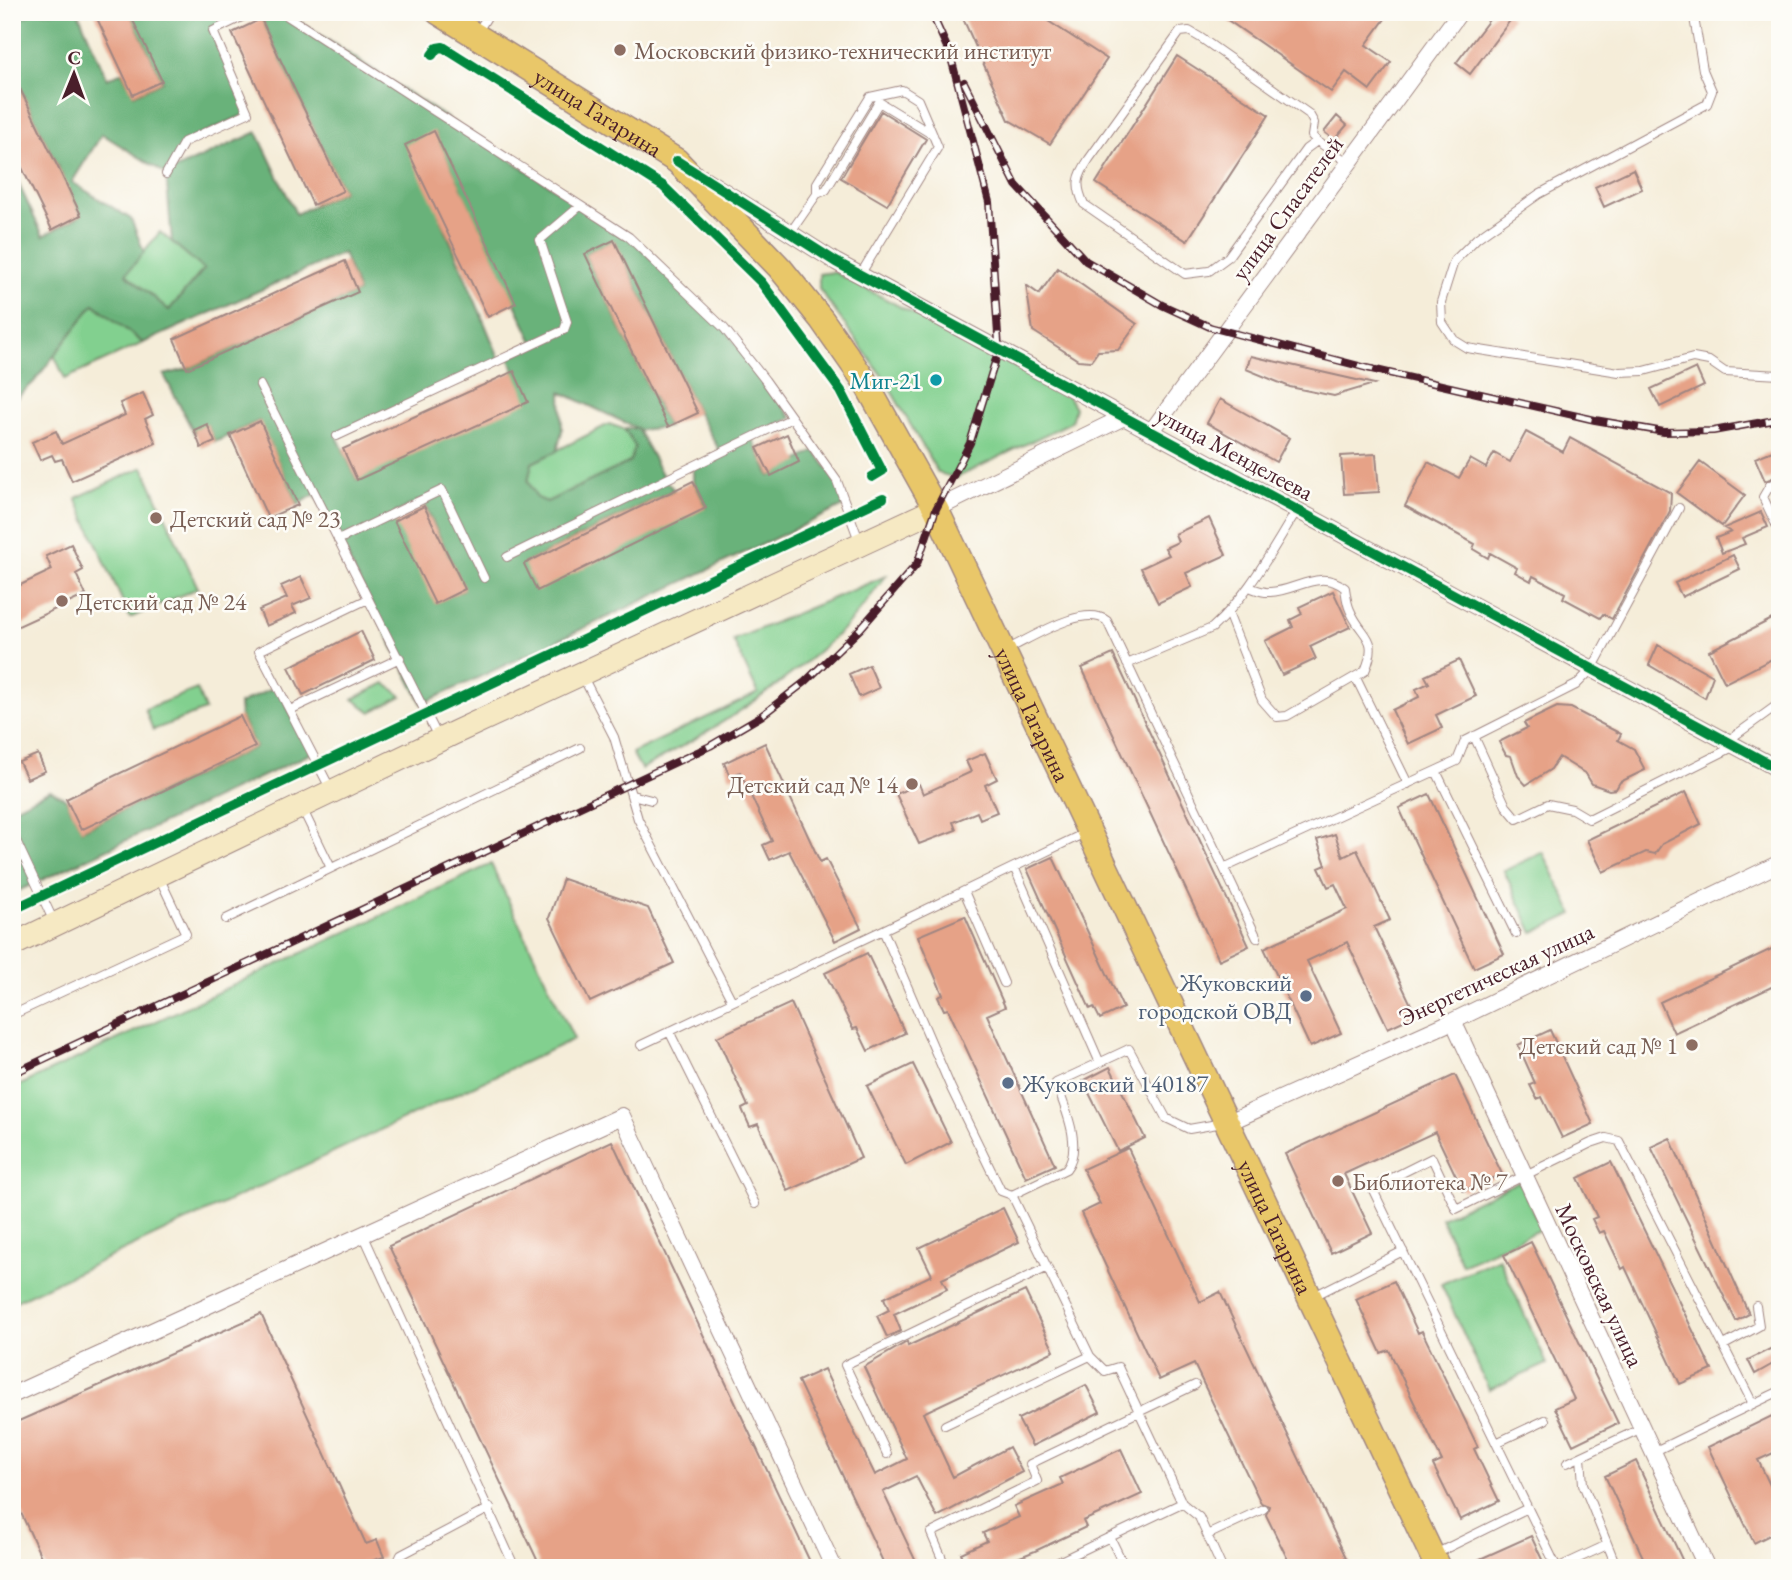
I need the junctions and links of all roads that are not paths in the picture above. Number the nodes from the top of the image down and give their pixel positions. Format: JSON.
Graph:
{"nodes":[{"id":1,"x":252,"y":12,"type":"edge"},
{"id":2,"x":281,"y":12,"type":"edge"},
{"id":3,"x":438,"y":12,"type":"edge"},
{"id":4,"x":490,"y":12,"type":"edge"},
{"id":5,"x":1460,"y":12,"type":"edge"},
{"id":6,"x":1693,"y":12,"type":"edge"},
{"id":7,"x":475,"y":36,"type":"junction"},
{"id":8,"x":933,"y":135,"type":"junction"},
{"id":9,"x":1317,"y":141,"type":"junction"},
{"id":10,"x":677,"y":161,"type":"junction"},
{"id":11,"x":1349,"y":163,"type":"junction"},
{"id":12,"x":166,"y":174,"type":"dead end"},
{"id":13,"x":817,"y":194,"type":"junction"},
{"id":14,"x":580,"y":206,"type":"junction"},
{"id":15,"x":790,"y":233,"type":"junction"},
{"id":16,"x":860,"y":275,"type":"junction"},
{"id":17,"x":1780,"y":375,"type":"edge"},
{"id":18,"x":260,"y":385,"type":"dead end"},
{"id":19,"x":1124,"y":417,"type":"junction"},
{"id":20,"x":792,"y":418,"type":"junction"},
{"id":21,"x":1151,"y":432,"type":"junction"},
{"id":22,"x":337,"y":436,"type":"dead end"},
{"id":23,"x":1780,"y":481,"type":"edge"},
{"id":24,"x":1679,"y":508,"type":"dead end"},
{"id":25,"x":936,"y":509,"type":"junction"},
{"id":26,"x":1297,"y":509,"type":"junction"},
{"id":27,"x":1780,"y":533,"type":"edge"},
{"id":28,"x":338,"y":540,"type":"junction"},
{"id":29,"x":860,"y":544,"type":"junction"},
{"id":30,"x":507,"y":557,"type":"dead end"},
{"id":31,"x":484,"y":578,"type":"dead end"},
{"id":32,"x":1249,"y":587,"type":"junction"},
{"id":33,"x":368,"y":599,"type":"junction"},
{"id":34,"x":1228,"y":613,"type":"junction"},
{"id":35,"x":1003,"y":652,"type":"junction"},
{"id":36,"x":400,"y":658,"type":"junction"},
{"id":37,"x":1127,"y":664,"type":"junction"},
{"id":38,"x":1592,"y":668,"type":"junction"},
{"id":39,"x":582,"y":675,"type":"junction"},
{"id":40,"x":1356,"y":678,"type":"junction"},
{"id":41,"x":1780,"y":704,"type":"edge"},
{"id":42,"x":290,"y":710,"type":"junction"},
{"id":43,"x":1474,"y":736,"type":"junction"},
{"id":44,"x":440,"y":740,"type":"junction"},
{"id":45,"x":1730,"y":744,"type":"junction"},
{"id":46,"x":580,"y":748,"type":"dead end"},
{"id":47,"x":1780,"y":770,"type":"edge"},
{"id":48,"x":1436,"y":771,"type":"junction"},
{"id":49,"x":1408,"y":784,"type":"junction"},
{"id":50,"x":332,"y":792,"type":"junction"},
{"id":51,"x":632,"y":795,"type":"junction"},
{"id":52,"x":651,"y":800,"type":"dead end"},
{"id":53,"x":301,"y":806,"type":"junction"},
{"id":54,"x":1090,"y":831,"type":"junction"},
{"id":55,"x":12,"y":832,"type":"edge"},
{"id":56,"x":1780,"y":863,"type":"edge"},
{"id":57,"x":1014,"y":867,"type":"junction"},
{"id":58,"x":1226,"y":867,"type":"junction"},
{"id":59,"x":331,"y":868,"type":"junction"},
{"id":60,"x":158,"y":875,"type":"junction"},
{"id":61,"x":964,"y":891,"type":"junction"},
{"id":62,"x":226,"y":919,"type":"dead end"},
{"id":63,"x":55,"y":924,"type":"junction"},
{"id":64,"x":883,"y":930,"type":"junction"},
{"id":65,"x":1516,"y":933,"type":"dead end"},
{"id":66,"x":1257,"y":938,"type":"dead end"},
{"id":67,"x":12,"y":944,"type":"edge"},
{"id":68,"x":1004,"y":983,"type":"dead end"},
{"id":69,"x":732,"y":1002,"type":"junction"},
{"id":70,"x":12,"y":1015,"type":"edge"},
{"id":71,"x":1453,"y":1021,"type":"junction"},
{"id":72,"x":669,"y":1031,"type":"junction"},
{"id":73,"x":641,"y":1045,"type":"dead end"},
{"id":74,"x":1100,"y":1063,"type":"junction"},
{"id":75,"x":1229,"y":1122,"type":"junction"},
{"id":76,"x":1524,"y":1175,"type":"junction"},
{"id":77,"x":1012,"y":1195,"type":"junction"},
{"id":78,"x":755,"y":1205,"type":"dead end"},
{"id":79,"x":363,"y":1234,"type":"junction"},
{"id":80,"x":1403,"y":1251,"type":"junction"},
{"id":81,"x":1046,"y":1268,"type":"junction"},
{"id":82,"x":1312,"y":1297,"type":"junction"},
{"id":83,"x":1756,"y":1306,"type":"dead end"},
{"id":84,"x":1724,"y":1345,"type":"junction"},
{"id":85,"x":1090,"y":1356,"type":"junction"},
{"id":86,"x":1195,"y":1385,"type":"dead end"},
{"id":87,"x":1780,"y":1391,"type":"edge"},
{"id":88,"x":12,"y":1395,"type":"edge"},
{"id":89,"x":1753,"y":1404,"type":"junction"},
{"id":90,"x":1138,"y":1412,"type":"junction"},
{"id":91,"x":1545,"y":1420,"type":"dead end"},
{"id":92,"x":945,"y":1425,"type":"dead end"},
{"id":93,"x":1642,"y":1428,"type":"junction"},
{"id":94,"x":1496,"y":1443,"type":"junction"},
{"id":95,"x":1653,"y":1452,"type":"junction"},
{"id":96,"x":887,"y":1454,"type":"dead end"},
{"id":97,"x":1581,"y":1457,"type":"junction"},
{"id":98,"x":1567,"y":1463,"type":"dead end"},
{"id":99,"x":1182,"y":1503,"type":"junction"},
{"id":100,"x":490,"y":1508,"type":"junction"},
{"id":101,"x":1263,"y":1508,"type":"dead end"},
{"id":102,"x":1528,"y":1508,"type":"junction"},
{"id":103,"x":1207,"y":1535,"type":"junction"},
{"id":104,"x":1110,"y":1537,"type":"junction"},
{"id":105,"x":1607,"y":1545,"type":"junction"},
{"id":106,"x":1435,"y":1562,"type":"edge"},
{"id":107,"x":395,"y":1568,"type":"edge"},
{"id":108,"x":515,"y":1568,"type":"edge"},
{"id":109,"x":834,"y":1568,"type":"edge"},
{"id":110,"x":946,"y":1568,"type":"edge"},
{"id":111,"x":1046,"y":1568,"type":"edge"},
{"id":112,"x":1125,"y":1568,"type":"edge"},
{"id":113,"x":1222,"y":1568,"type":"edge"},
{"id":114,"x":1557,"y":1568,"type":"edge"},
{"id":115,"x":1617,"y":1568,"type":"edge"},
{"id":116,"x":1707,"y":1568,"type":"edge"}],
"edges":[{"from":1,"to":12,"type":"lane"},
{"from":2,"to":14,"type":"lane"},
{"from":3,"to":7,"type":"main road","name":"улица Гагарина"},
{"from":4,"to":7,"type":"lane"},
{"from":5,"to":11,"type":"street","name":"улица Спасателей"},
{"from":6,"to":17,"type":"lane"},
{"from":7,"to":10,"type":"main road","name":"улица Гагарина"},
{"from":8,"to":13,"type":"lane"},
{"from":8,"to":13,"type":"lane"},
{"from":8,"to":16,"type":"lane"},
{"from":9,"to":9,"type":"lane"},
{"from":9,"to":11,"type":"lane"},
{"from":10,"to":15,"type":"street","name":"улица Менделеева"},
{"from":10,"to":25,"type":"main road","name":"улица Гагарина"},
{"from":11,"to":21,"type":"street","name":"улица Спасателей"},
{"from":13,"to":15,"type":"lane"},
{"from":14,"to":20,"type":"lane"},
{"from":14,"to":22,"type":"lane"},
{"from":15,"to":16,"type":"street","name":"улица Менделеева"},
{"from":16,"to":19,"type":"street","name":"улица Менделеева"},
{"from":18,"to":28,"type":"lane"},
{"from":19,"to":21,"type":"street","name":"улица Менделеева"},
{"from":19,"to":25,"type":"street"},
{"from":20,"to":29,"type":"lane"},
{"from":20,"to":30,"type":"lane"},
{"from":21,"to":26,"type":"street","name":"улица Менделеева"},
{"from":23,"to":27,"type":"lane"},
{"from":24,"to":38,"type":"lane"},
{"from":25,"to":29,"type":"main road"},
{"from":25,"to":35,"type":"main road","name":"улица Гагарина"},
{"from":26,"to":32,"type":"lane"},
{"from":26,"to":38,"type":"street","name":"улица Менделеева"},
{"from":28,"to":31,"type":"lane"},
{"from":28,"to":33,"type":"lane"},
{"from":29,"to":39,"type":"main road"},
{"from":32,"to":34,"type":"lane"},
{"from":32,"to":40,"type":"lane"},
{"from":33,"to":36,"type":"lane"},
{"from":33,"to":42,"type":"lane"},
{"from":34,"to":37,"type":"lane"},
{"from":34,"to":40,"type":"lane"},
{"from":35,"to":37,"type":"lane"},
{"from":35,"to":54,"type":"main road","name":"улица Гагарина"},
{"from":36,"to":42,"type":"lane"},
{"from":36,"to":44,"type":"lane"},
{"from":37,"to":58,"type":"lane"},
{"from":38,"to":43,"type":"lane"},
{"from":38,"to":45,"type":"street","name":"улица Менделеева"},
{"from":39,"to":44,"type":"main road"},
{"from":39,"to":51,"type":"lane"},
{"from":40,"to":49,"type":"lane"},
{"from":41,"to":45,"type":"lane"},
{"from":42,"to":50,"type":"lane"},
{"from":43,"to":45,"type":"lane"},
{"from":43,"to":48,"type":"lane"},
{"from":44,"to":50,"type":"main road"},
{"from":45,"to":47,"type":"street","name":"улица Менделеева"},
{"from":46,"to":59,"type":"lane"},
{"from":48,"to":49,"type":"lane"},
{"from":48,"to":65,"type":"lane"},
{"from":49,"to":58,"type":"lane"},
{"from":50,"to":53,"type":"main road"},
{"from":51,"to":52,"type":"lane"},
{"from":51,"to":69,"type":"lane"},
{"from":53,"to":59,"type":"lane"},
{"from":53,"to":60,"type":"main road"},
{"from":54,"to":57,"type":"lane"},
{"from":54,"to":75,"type":"main road","name":"улица Гагарина"},
{"from":55,"to":63,"type":"lane"},
{"from":56,"to":71,"type":"street","name":"Энергетическая улица"},
{"from":57,"to":61,"type":"lane"},
{"from":57,"to":74,"type":"lane"},
{"from":58,"to":66,"type":"lane"},
{"from":59,"to":62,"type":"lane"},
{"from":60,"to":63,"type":"main road"},
{"from":60,"to":70,"type":"lane"},
{"from":61,"to":64,"type":"lane"},
{"from":61,"to":68,"type":"lane"},
{"from":63,"to":67,"type":"main road"},
{"from":64,"to":69,"type":"lane"},
{"from":64,"to":77,"type":"lane"},
{"from":69,"to":72,"type":"lane"},
{"from":71,"to":75,"type":"street","name":"Энергетическая улица"},
{"from":71,"to":76,"type":"street","name":"Московская улица"},
{"from":72,"to":73,"type":"lane"},
{"from":72,"to":78,"type":"lane"},
{"from":74,"to":75,"type":"lane"},
{"from":74,"to":77,"type":"lane"},
{"from":75,"to":82,"type":"main road","name":"улица Гагарина"},
{"from":76,"to":80,"type":"lane"},
{"from":76,"to":84,"type":"lane"},
{"from":76,"to":93,"type":"street","name":"Московская улица"},
{"from":77,"to":81,"type":"lane"},
{"from":79,"to":88,"type":"street"},
{"from":79,"to":100,"type":"lane"},
{"from":79,"to":109,"type":"street"},
{"from":80,"to":82,"type":"lane"},
{"from":80,"to":94,"type":"lane"},
{"from":81,"to":85,"type":"lane"},
{"from":81,"to":96,"type":"lane"},
{"from":82,"to":106,"type":"main road","name":"улица Гагарина"},
{"from":83,"to":84,"type":"lane"},
{"from":84,"to":89,"type":"lane"},
{"from":85,"to":90,"type":"lane"},
{"from":85,"to":92,"type":"lane"},
{"from":86,"to":90,"type":"lane"},
{"from":87,"to":89,"type":"lane"},
{"from":89,"to":95,"type":"lane"},
{"from":90,"to":99,"type":"lane"},
{"from":90,"to":110,"type":"lane"},
{"from":91,"to":94,"type":"lane"},
{"from":93,"to":95,"type":"street","name":"Московская улица"},
{"from":93,"to":97,"type":"lane"},
{"from":94,"to":102,"type":"lane"},
{"from":95,"to":116,"type":"street","name":"Московская улица"},
{"from":97,"to":98,"type":"lane"},
{"from":97,"to":105,"type":"lane"},
{"from":99,"to":103,"type":"lane"},
{"from":99,"to":104,"type":"lane"},
{"from":100,"to":107,"type":"lane"},
{"from":100,"to":108,"type":"lane"},
{"from":101,"to":103,"type":"lane"},
{"from":102,"to":106,"type":"lane"},
{"from":102,"to":114,"type":"lane"},
{"from":103,"to":113,"type":"lane"},
{"from":104,"to":111,"type":"lane"},
{"from":104,"to":112,"type":"lane"},
{"from":105,"to":114,"type":"lane"},
{"from":105,"to":115,"type":"lane"}]}
